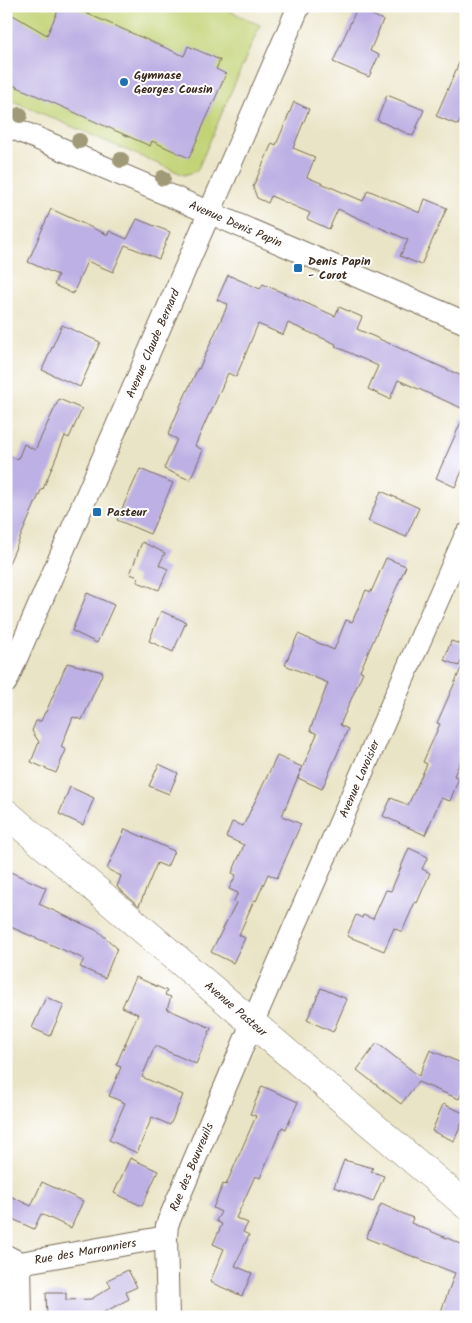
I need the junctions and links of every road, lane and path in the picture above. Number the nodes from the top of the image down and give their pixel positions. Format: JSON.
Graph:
{"nodes":[{"id":1,"x":299,"y":6,"type":"edge"},
{"id":2,"x":6,"y":124,"type":"edge"},
{"id":3,"x":210,"y":213,"type":"junction"},
{"id":4,"x":466,"y":323,"type":"edge"},
{"id":5,"x":466,"y":535,"type":"edge"},
{"id":6,"x":6,"y":682,"type":"edge"},
{"id":7,"x":6,"y":813,"type":"edge"},
{"id":8,"x":253,"y":1024,"type":"junction"},
{"id":9,"x":466,"y":1205,"type":"edge"},
{"id":10,"x":166,"y":1238,"type":"junction"},
{"id":11,"x":13,"y":1259,"type":"edge"},
{"id":12,"x":21,"y":1317,"type":"edge"},
{"id":13,"x":168,"y":1317,"type":"edge"}],
"edges":[{"from":1,"to":3,"type":"street","name":"Avenue Claude Bernard"},
{"from":2,"to":3,"type":"street","name":"Avenue Denis Papin"},
{"from":3,"to":4,"type":"street","name":"Avenue Denis Papin"},
{"from":3,"to":6,"type":"street","name":"Avenue Claude Bernard"},
{"from":5,"to":8,"type":"street","name":"Avenue Lavoisier"},
{"from":7,"to":8,"type":"street","name":"Avenue Pasteur"},
{"from":8,"to":9,"type":"street","name":"Avenue Pasteur"},
{"from":8,"to":10,"type":"street","name":"Rue des Bouvreuils"},
{"from":10,"to":11,"type":"street","name":"Rue des Marronniers"},
{"from":10,"to":13,"type":"street","name":"Rue des Bouvreuils"},
{"from":11,"to":12,"type":"street"}]}
